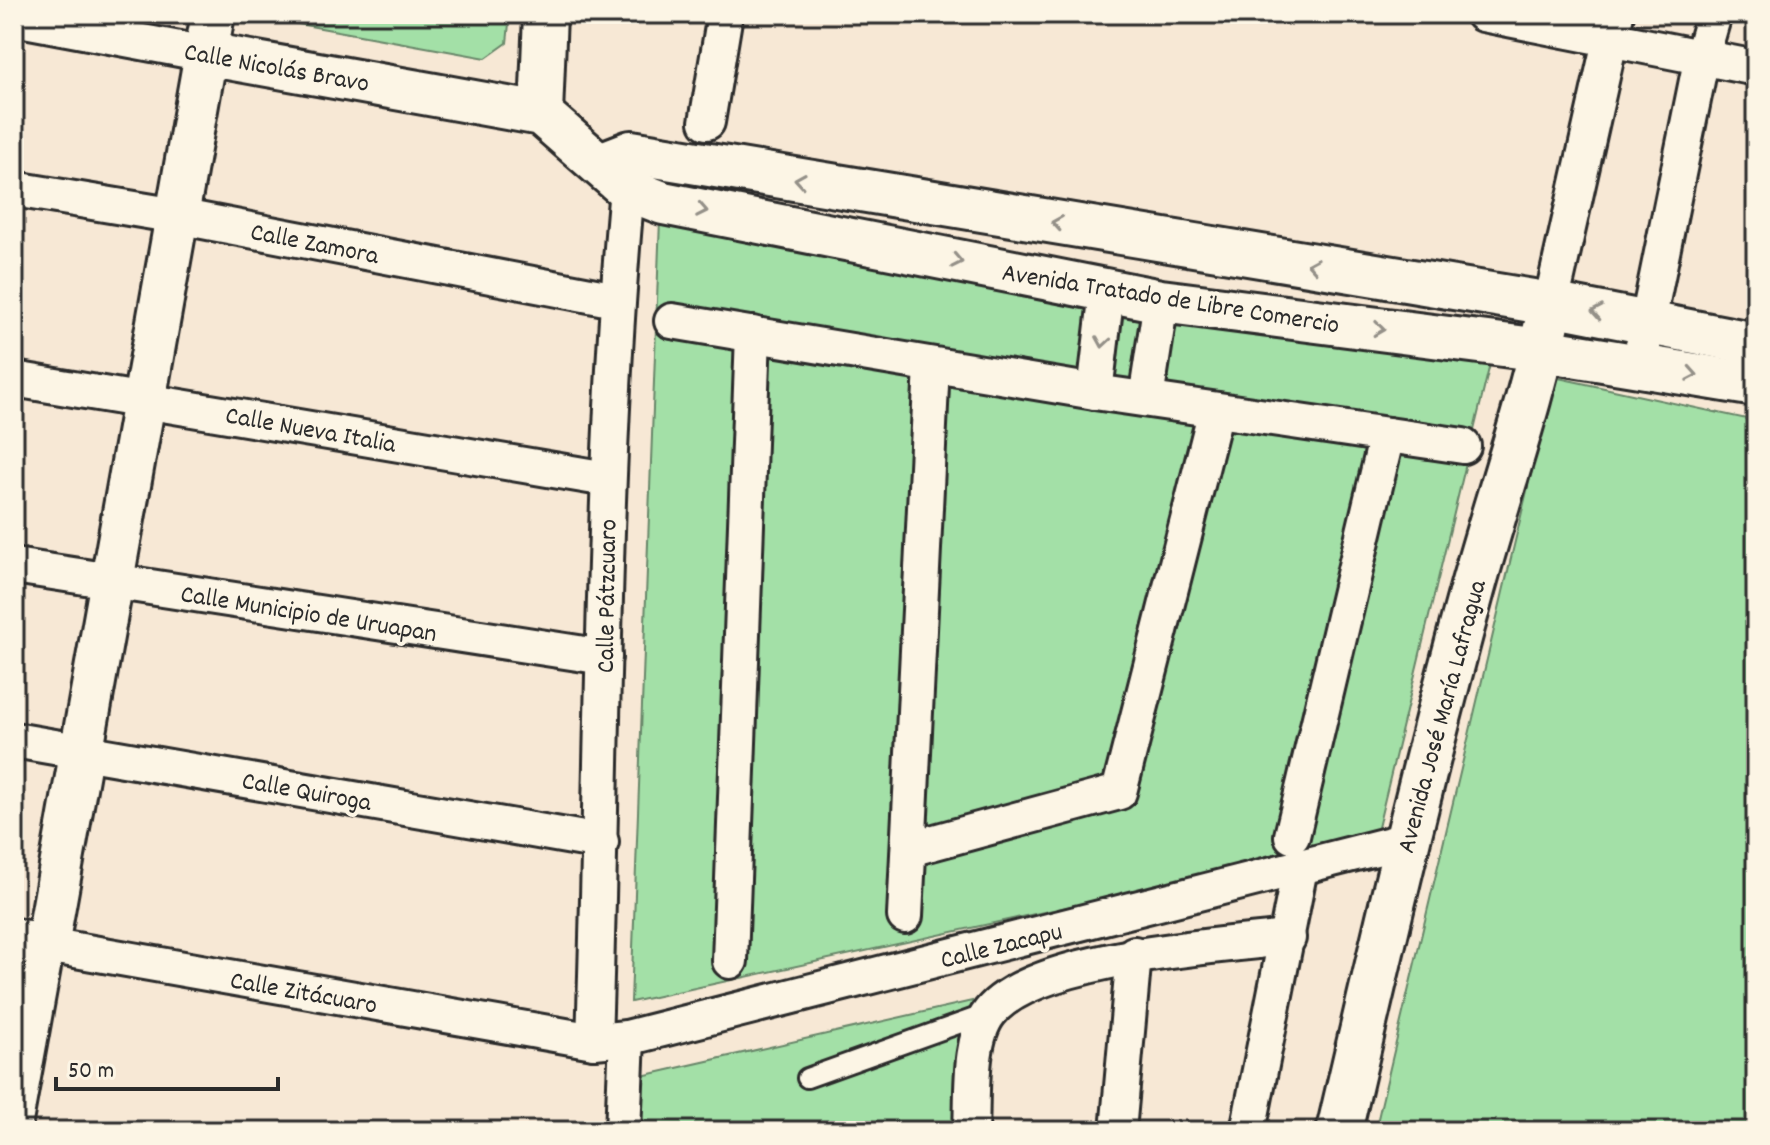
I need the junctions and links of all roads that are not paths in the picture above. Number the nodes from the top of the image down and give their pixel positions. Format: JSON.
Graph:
{"nodes":[{"id":1,"x":545,"y":14,"type":"edge"},
{"id":2,"x":725,"y":14,"type":"edge"},
{"id":3,"x":1483,"y":14,"type":"edge"},
{"id":4,"x":1714,"y":14,"type":"edge"},
{"id":5,"x":14,"y":18,"type":"edge"},
{"id":6,"x":1613,"y":26,"type":"edge"},
{"id":7,"x":210,"y":34,"type":"edge"},
{"id":8,"x":1702,"y":56,"type":"junction"},
{"id":9,"x":1756,"y":68,"type":"edge"},
{"id":10,"x":541,"y":114,"type":"junction"},
{"id":11,"x":707,"y":122,"type":"dead end"},
{"id":12,"x":619,"y":168,"type":"junction"},
{"id":13,"x":14,"y":189,"type":"edge"},
{"id":14,"x":177,"y":216,"type":"junction"},
{"id":15,"x":1107,"y":291,"type":"junction"},
{"id":16,"x":616,"y":300,"type":"junction"},
{"id":17,"x":1161,"y":301,"type":"junction"},
{"id":18,"x":1551,"y":304,"type":"junction"},
{"id":19,"x":672,"y":321,"type":"dead end"},
{"id":20,"x":1651,"y":322,"type":"junction"},
{"id":21,"x":753,"y":334,"type":"junction"},
{"id":22,"x":1756,"y":344,"type":"edge"},
{"id":23,"x":1542,"y":350,"type":"junction"},
{"id":24,"x":932,"y":365,"type":"junction"},
{"id":25,"x":1637,"y":365,"type":"junction"},
{"id":26,"x":14,"y":379,"type":"edge"},
{"id":27,"x":1756,"y":385,"type":"edge"},
{"id":28,"x":1095,"y":392,"type":"junction"},
{"id":29,"x":144,"y":399,"type":"junction"},
{"id":30,"x":1146,"y":399,"type":"junction"},
{"id":31,"x":1216,"y":410,"type":"junction"},
{"id":32,"x":1387,"y":435,"type":"junction"},
{"id":33,"x":1463,"y":446,"type":"dead end"},
{"id":34,"x":607,"y":479,"type":"junction"},
{"id":35,"x":14,"y":566,"type":"edge"},
{"id":36,"x":112,"y":581,"type":"junction"},
{"id":37,"x":604,"y":657,"type":"junction"},
{"id":38,"x":14,"y":740,"type":"edge"},
{"id":39,"x":82,"y":750,"type":"junction"},
{"id":40,"x":1407,"y":840,"type":"junction"},
{"id":41,"x":601,"y":842,"type":"junction"},
{"id":42,"x":909,"y":849,"type":"junction"},
{"id":43,"x":1296,"y":852,"type":"junction"},
{"id":44,"x":905,"y":916,"type":"dead end"},
{"id":45,"x":1288,"y":938,"type":"junction"},
{"id":46,"x":30,"y":943,"type":"edge"},
{"id":47,"x":1134,"y":954,"type":"junction"},
{"id":48,"x":730,"y":961,"type":"dead end"},
{"id":49,"x":989,"y":1014,"type":"junction"},
{"id":50,"x":610,"y":1040,"type":"junction"},
{"id":51,"x":807,"y":1078,"type":"dead end"},
{"id":52,"x":14,"y":1128,"type":"edge"},
{"id":53,"x":26,"y":1131,"type":"edge"},
{"id":54,"x":623,"y":1131,"type":"edge"},
{"id":55,"x":971,"y":1131,"type":"edge"},
{"id":56,"x":1118,"y":1131,"type":"edge"},
{"id":57,"x":1248,"y":1131,"type":"edge"},
{"id":58,"x":1339,"y":1131,"type":"edge"}],
"edges":[{"from":1,"to":10,"type":"street"},
{"from":2,"to":11,"type":"street"},
{"from":3,"to":6,"type":"street"},
{"from":4,"to":8,"type":"street"},
{"from":5,"to":7,"type":"street","name":"Calle Nicolás Bravo"},
{"from":6,"to":8,"type":"street"},
{"from":6,"to":18,"type":"street"},
{"from":7,"to":10,"type":"street","name":"Calle Nicolás Bravo"},
{"from":7,"to":14,"type":"street"},
{"from":8,"to":9,"type":"street"},
{"from":8,"to":20,"type":"street"},
{"from":10,"to":12,"type":"street","name":"Avenida Tratado de Libre Comercio"},
{"from":12,"to":15,"type":"street","name":"Avenida Tratado de Libre Comercio","one_way":true},
{"from":12,"to":16,"type":"street","name":"Calle Pátzcuaro"},
{"from":18,"to":12,"type":"street","name":"Avenida Tratado de Libre Comercio","one_way":true},
{"from":13,"to":14,"type":"street","name":"Calle Zamora"},
{"from":14,"to":16,"type":"street","name":"Calle Zamora"},
{"from":14,"to":29,"type":"street"},
{"from":15,"to":17,"type":"street","name":"Avenida Tratado de Libre Comercio"},
{"from":15,"to":28,"type":"street","one_way":true},
{"from":16,"to":34,"type":"street","name":"Calle Pátzcuaro"},
{"from":17,"to":23,"type":"street","name":"Avenida Tratado de Libre Comercio","one_way":true},
{"from":17,"to":30,"type":"street"},
{"from":20,"to":18,"type":"street","name":"Avenida Tratado de Libre Comercio","one_way":true},
{"from":18,"to":23,"type":"main road","name":"Avenida José María Lafragua"},
{"from":19,"to":21,"type":"street"},
{"from":20,"to":22,"type":"street","name":"Avenida Tratado de Libre Comercio"},
{"from":20,"to":25,"type":"street"},
{"from":21,"to":24,"type":"street"},
{"from":21,"to":48,"type":"street"},
{"from":23,"to":25,"type":"street","name":"Avenida Tratado de Libre Comercio"},
{"from":23,"to":40,"type":"main road","name":"Avenida José María Lafragua"},
{"from":24,"to":28,"type":"street"},
{"from":24,"to":42,"type":"street"},
{"from":25,"to":27,"type":"street","name":"Avenida Tratado de Libre Comercio","one_way":true},
{"from":26,"to":29,"type":"street","name":"Calle Nueva Italia"},
{"from":28,"to":30,"type":"street"},
{"from":29,"to":34,"type":"street","name":"Calle Nueva Italia"},
{"from":29,"to":36,"type":"street"},
{"from":30,"to":31,"type":"street"},
{"from":31,"to":32,"type":"street"},
{"from":31,"to":42,"type":"street"},
{"from":32,"to":33,"type":"street"},
{"from":32,"to":43,"type":"street"},
{"from":34,"to":37,"type":"street","name":"Calle Pátzcuaro"},
{"from":35,"to":36,"type":"street","name":"Calle Municipio de Uruapan"},
{"from":36,"to":37,"type":"street","name":"Calle Municipio de Uruapan"},
{"from":36,"to":39,"type":"street"},
{"from":37,"to":41,"type":"street","name":"Calle Pátzcuaro"},
{"from":38,"to":39,"type":"street","name":"Calle Quiroga"},
{"from":39,"to":41,"type":"street","name":"Calle Quiroga"},
{"from":39,"to":46,"type":"street"},
{"from":40,"to":43,"type":"street","name":"Calle Zacapu"},
{"from":40,"to":58,"type":"main road","name":"Avenida José María Lafragua"},
{"from":41,"to":50,"type":"street","name":"Calle Pátzcuaro"},
{"from":42,"to":44,"type":"street"},
{"from":43,"to":45,"type":"street"},
{"from":43,"to":50,"type":"street","name":"Calle Zacapu"},
{"from":45,"to":47,"type":"street"},
{"from":45,"to":57,"type":"street"},
{"from":46,"to":50,"type":"street","name":"Calle Zitácuaro"},
{"from":46,"to":52,"type":"street"},
{"from":47,"to":49,"type":"street"},
{"from":47,"to":56,"type":"street"},
{"from":49,"to":51,"type":"lane"},
{"from":49,"to":55,"type":"street"},
{"from":50,"to":54,"type":"street","name":"Calle Pátzcuaro"},
{"from":52,"to":53,"type":"street"}]}
